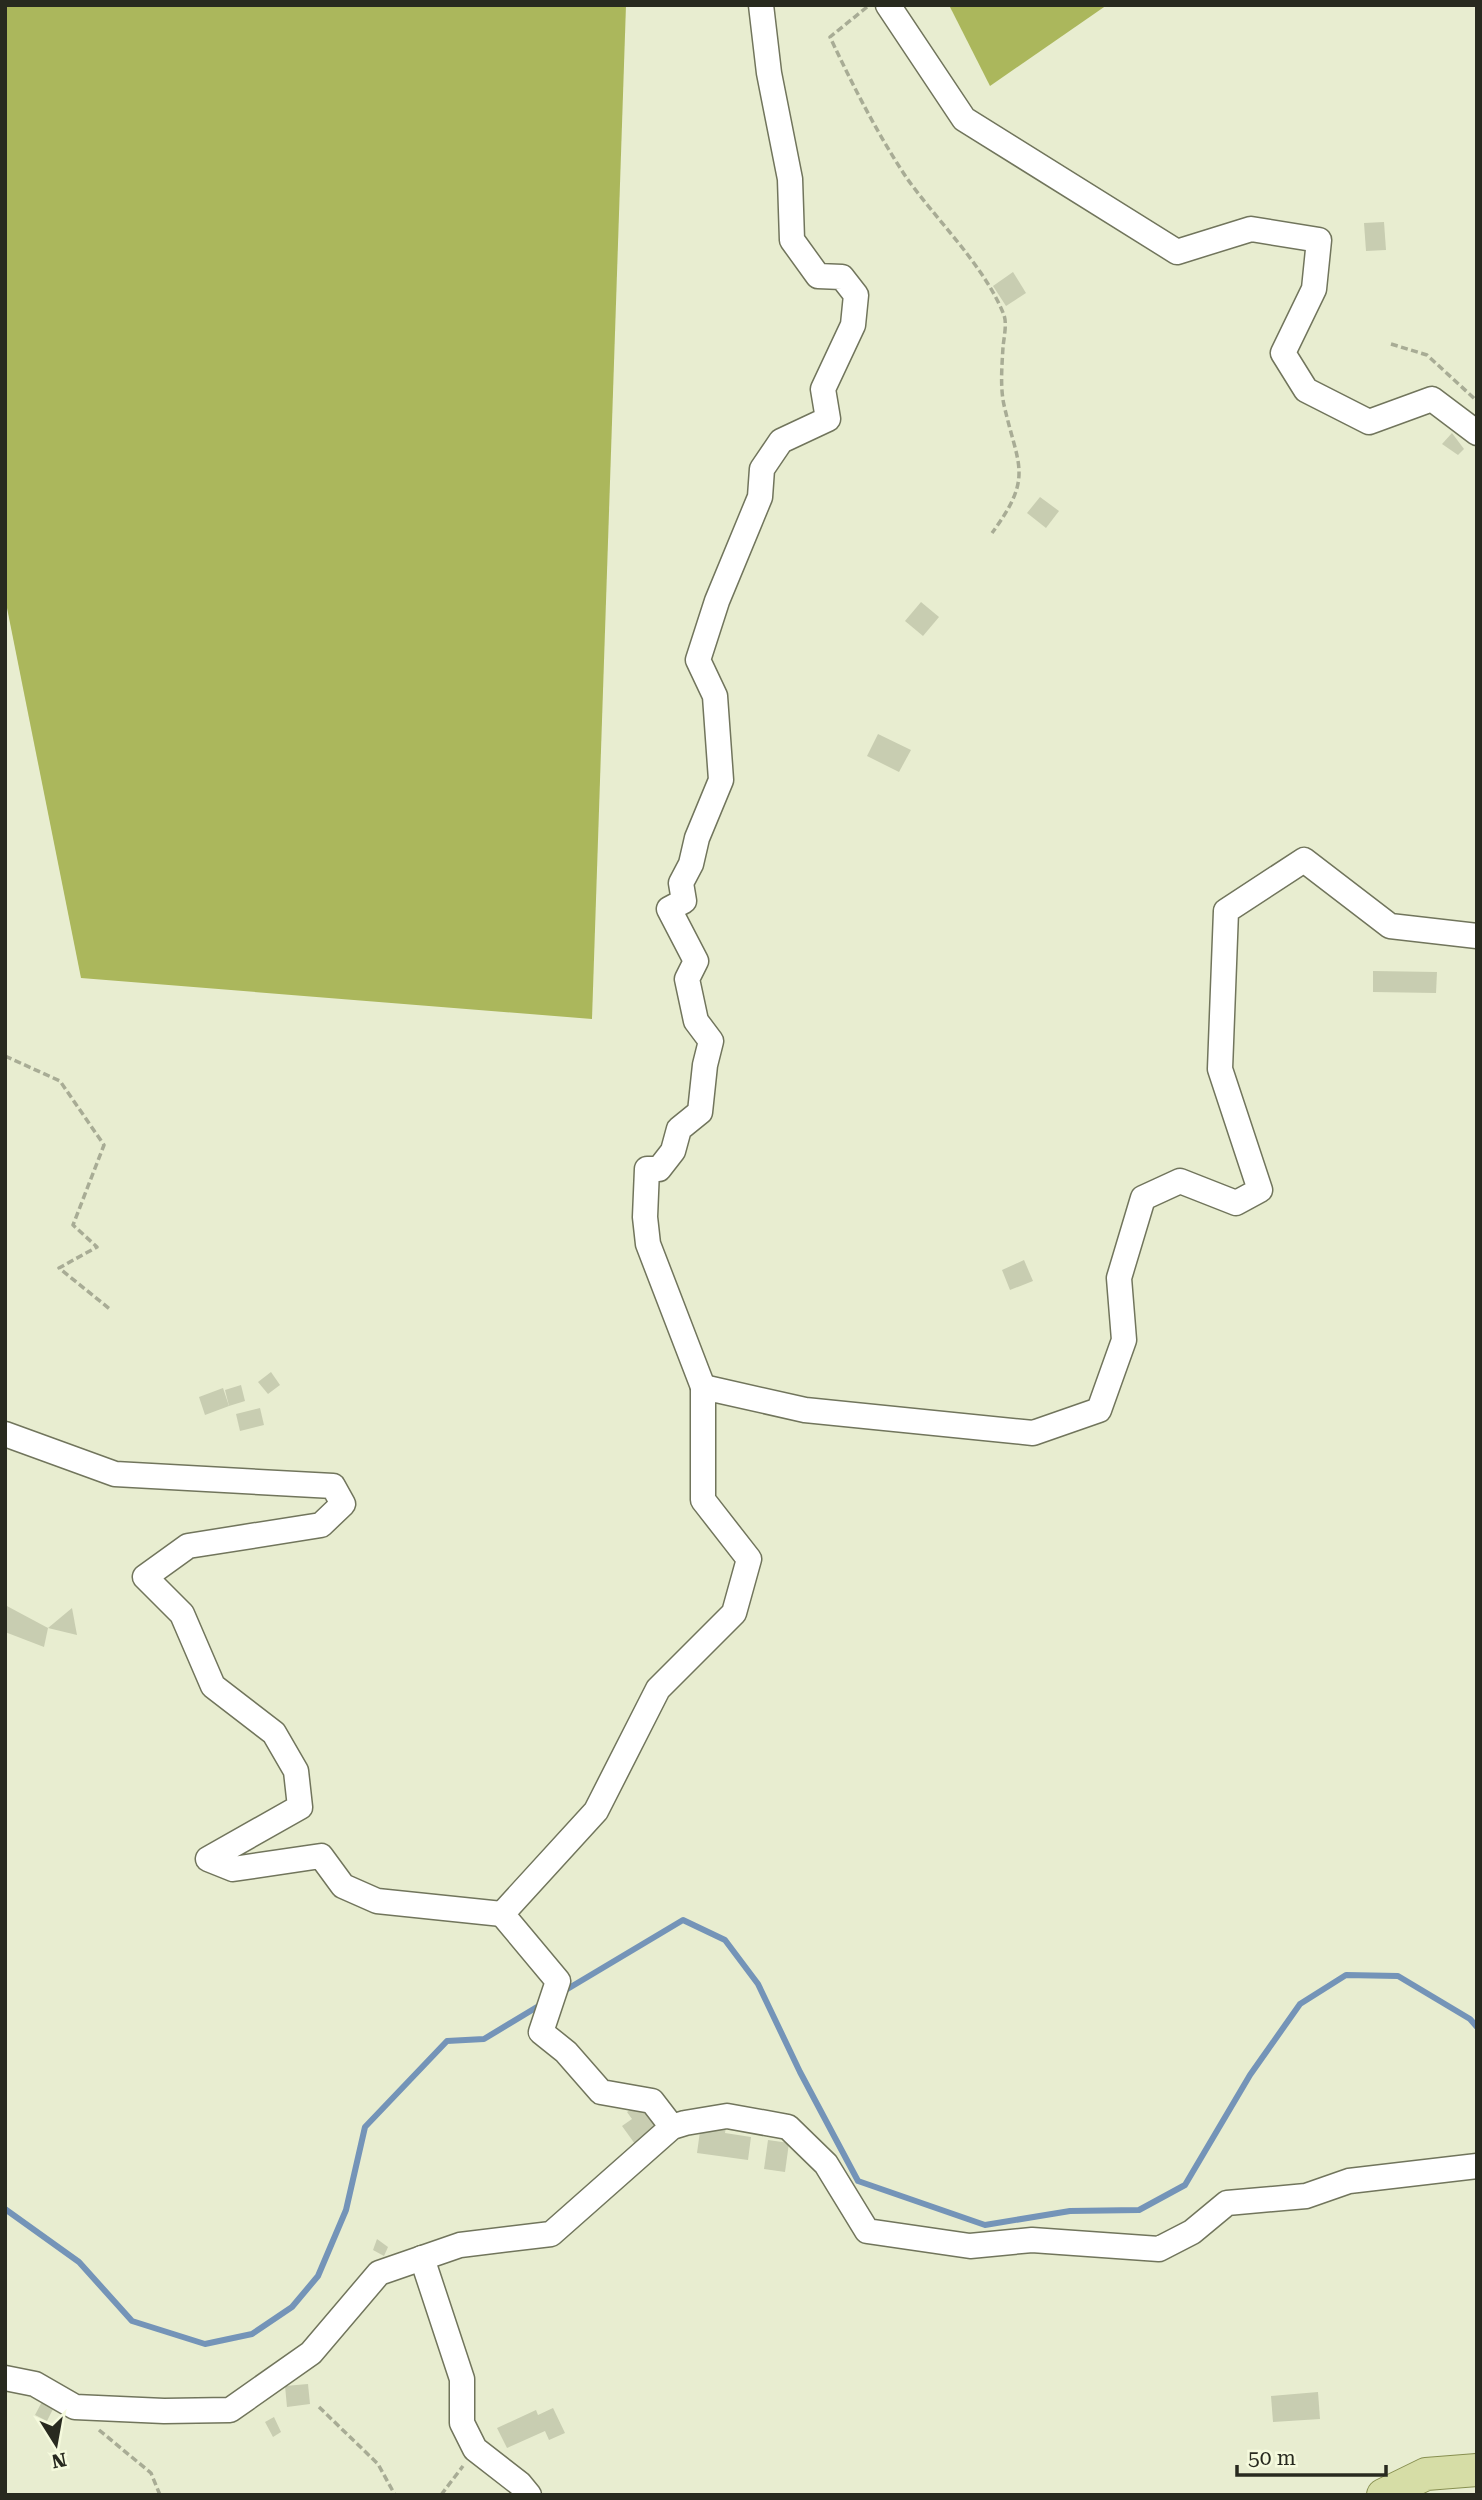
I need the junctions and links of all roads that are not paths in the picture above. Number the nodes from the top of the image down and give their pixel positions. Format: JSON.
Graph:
{"nodes":[{"id":1,"x":761,"y":5,"type":"edge"},
{"id":2,"x":888,"y":5,"type":"edge"},
{"id":3,"x":1477,"y":433,"type":"edge"},
{"id":4,"x":1477,"y":936,"type":"edge"},
{"id":5,"x":703,"y":1387,"type":"junction"},
{"id":6,"x":5,"y":1434,"type":"edge"},
{"id":7,"x":502,"y":1914,"type":"junction"},
{"id":8,"x":672,"y":2127,"type":"junction"},
{"id":9,"x":1477,"y":2166,"type":"edge"},
{"id":10,"x":422,"y":2258,"type":"junction"},
{"id":11,"x":5,"y":2378,"type":"edge"},
{"id":12,"x":1477,"y":2470,"type":"edge"},
{"id":13,"x":529,"y":2495,"type":"edge"},
{"id":14,"x":1383,"y":2495,"type":"edge"}],
"edges":[{"from":1,"to":5,"type":"street"},
{"from":2,"to":3,"type":"street"},
{"from":4,"to":5,"type":"street"},
{"from":5,"to":7,"type":"street"},
{"from":6,"to":7,"type":"street"},
{"from":7,"to":8,"type":"street"},
{"from":8,"to":9,"type":"street"},
{"from":8,"to":10,"type":"street"},
{"from":10,"to":11,"type":"street"},
{"from":10,"to":13,"type":"street"},
{"from":12,"to":14,"type":"main road"}]}
